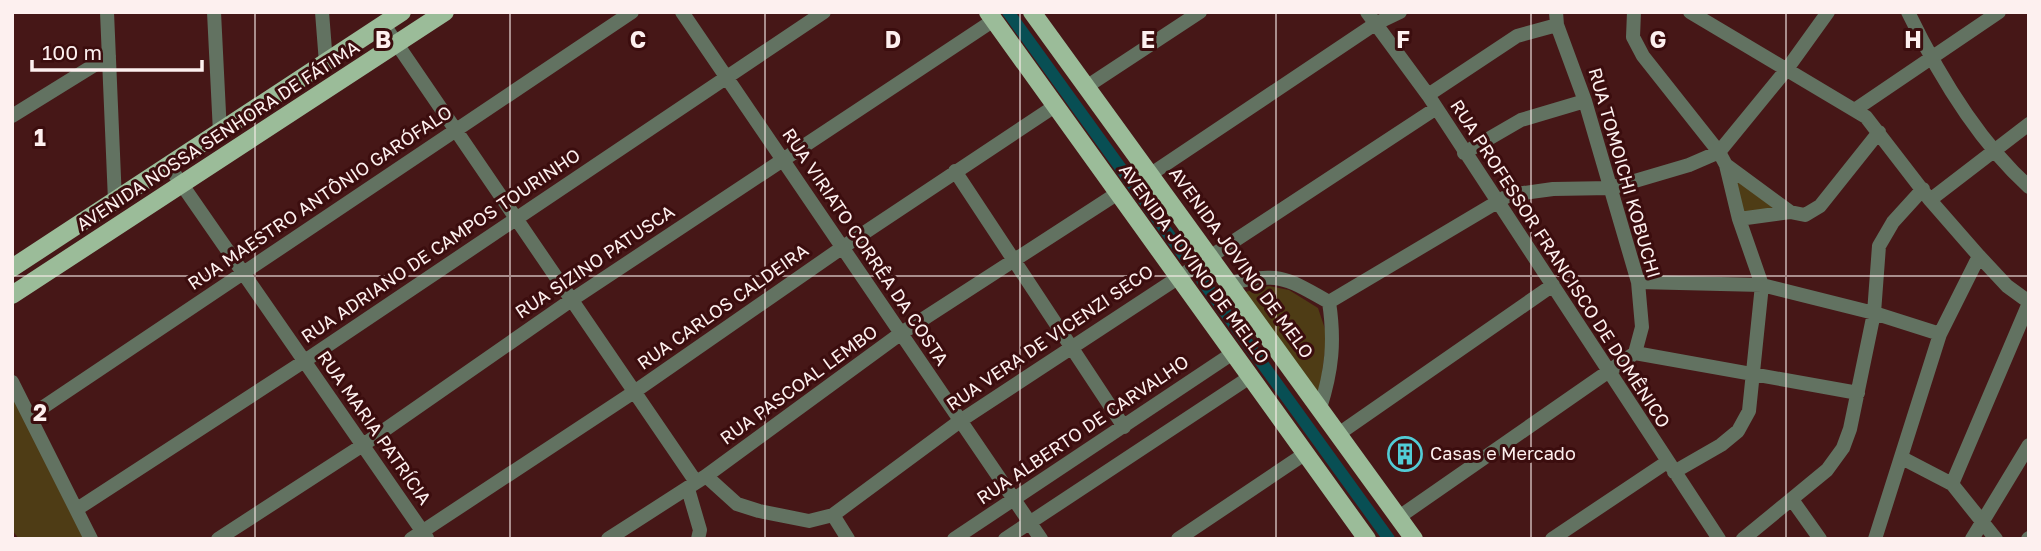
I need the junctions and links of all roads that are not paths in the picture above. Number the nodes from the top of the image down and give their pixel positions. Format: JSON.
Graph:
{"nodes":[{"id":1,"x":107,"y":12,"type":"edge"},
{"id":2,"x":214,"y":12,"type":"edge"},
{"id":3,"x":321,"y":12,"type":"edge"},
{"id":4,"x":402,"y":12,"type":"edge"},
{"id":5,"x":445,"y":12,"type":"edge"},
{"id":6,"x":632,"y":12,"type":"edge"},
{"id":7,"x":682,"y":12,"type":"edge"},
{"id":8,"x":824,"y":12,"type":"edge"},
{"id":9,"x":1032,"y":12,"type":"edge"},
{"id":10,"x":1200,"y":12,"type":"edge"},
{"id":11,"x":1400,"y":12,"type":"edge"},
{"id":12,"x":1634,"y":12,"type":"edge"},
{"id":13,"x":1690,"y":12,"type":"edge"},
{"id":14,"x":1908,"y":12,"type":"edge"},
{"id":15,"x":1999,"y":12,"type":"edge"},
{"id":16,"x":1820,"y":15,"type":"edge"},
{"id":17,"x":991,"y":16,"type":"edge"},
{"id":18,"x":1371,"y":18,"type":"edge"},
{"id":19,"x":1557,"y":19,"type":"edge"},
{"id":20,"x":384,"y":25,"type":"junction"},
{"id":21,"x":399,"y":44,"type":"junction"},
{"id":22,"x":109,"y":56,"type":"junction"},
{"id":23,"x":1930,"y":57,"type":"junction"},
{"id":24,"x":326,"y":63,"type":"junction"},
{"id":25,"x":1787,"y":69,"type":"junction"},
{"id":26,"x":726,"y":76,"type":"junction"},
{"id":27,"x":1086,"y":87,"type":"junction"},
{"id":28,"x":1585,"y":101,"type":"junction"},
{"id":29,"x":1432,"y":102,"type":"junction"},
{"id":30,"x":1055,"y":106,"type":"junction"},
{"id":31,"x":1856,"y":109,"type":"junction"},
{"id":32,"x":12,"y":116,"type":"edge"},
{"id":33,"x":2029,"y":124,"type":"edge"},
{"id":34,"x":455,"y":130,"type":"junction"},
{"id":35,"x":1879,"y":132,"type":"junction"},
{"id":36,"x":220,"y":133,"type":"junction"},
{"id":37,"x":1993,"y":150,"type":"junction"},
{"id":38,"x":1464,"y":153,"type":"junction"},
{"id":39,"x":1723,"y":159,"type":"junction"},
{"id":40,"x":783,"y":160,"type":"junction"},
{"id":41,"x":169,"y":166,"type":"junction"},
{"id":42,"x":955,"y":172,"type":"junction"},
{"id":43,"x":1151,"y":174,"type":"junction"},
{"id":44,"x":183,"y":186,"type":"junction"},
{"id":45,"x":2029,"y":187,"type":"edge"},
{"id":46,"x":1611,"y":188,"type":"junction"},
{"id":47,"x":1118,"y":193,"type":"junction"},
{"id":48,"x":1926,"y":194,"type":"junction"},
{"id":49,"x":115,"y":201,"type":"junction"},
{"id":50,"x":1495,"y":201,"type":"junction"},
{"id":51,"x":1790,"y":212,"type":"junction"},
{"id":52,"x":517,"y":219,"type":"junction"},
{"id":53,"x":1739,"y":219,"type":"junction"},
{"id":54,"x":843,"y":247,"type":"junction"},
{"id":55,"x":1979,"y":256,"type":"junction"},
{"id":56,"x":1211,"y":258,"type":"junction"},
{"id":57,"x":1013,"y":259,"type":"junction"},
{"id":58,"x":12,"y":268,"type":"edge"},
{"id":59,"x":245,"y":273,"type":"junction"},
{"id":60,"x":1177,"y":275,"type":"junction"},
{"id":61,"x":1228,"y":282,"type":"junction"},
{"id":62,"x":1638,"y":282,"type":"junction"},
{"id":63,"x":1553,"y":285,"type":"junction"},
{"id":64,"x":1762,"y":285,"type":"junction"},
{"id":65,"x":12,"y":295,"type":"edge"},
{"id":66,"x":570,"y":301,"type":"junction"},
{"id":67,"x":1329,"y":302,"type":"junction"},
{"id":68,"x":2029,"y":302,"type":"edge"},
{"id":69,"x":1874,"y":313,"type":"junction"},
{"id":70,"x":900,"y":334,"type":"junction"},
{"id":71,"x":1940,"y":334,"type":"junction"},
{"id":72,"x":1071,"y":347,"type":"junction"},
{"id":73,"x":1233,"y":354,"type":"junction"},
{"id":74,"x":1635,"y":354,"type":"junction"},
{"id":75,"x":303,"y":362,"type":"junction"},
{"id":76,"x":1608,"y":373,"type":"junction"},
{"id":77,"x":1754,"y":374,"type":"junction"},
{"id":78,"x":1250,"y":377,"type":"junction"},
{"id":79,"x":12,"y":382,"type":"edge"},
{"id":80,"x":634,"y":392,"type":"junction"},
{"id":81,"x":1858,"y":393,"type":"junction"},
{"id":82,"x":1320,"y":408,"type":"junction"},
{"id":83,"x":30,"y":416,"type":"junction"},
{"id":84,"x":960,"y":421,"type":"junction"},
{"id":85,"x":1124,"y":427,"type":"junction"},
{"id":86,"x":1337,"y":435,"type":"junction"},
{"id":87,"x":363,"y":445,"type":"junction"},
{"id":88,"x":2029,"y":445,"type":"edge"},
{"id":89,"x":1306,"y":453,"type":"junction"},
{"id":90,"x":1902,"y":458,"type":"junction"},
{"id":91,"x":1670,"y":467,"type":"junction"},
{"id":92,"x":697,"y":482,"type":"junction"},
{"id":93,"x":1952,"y":484,"type":"junction"},
{"id":94,"x":1014,"y":500,"type":"junction"},
{"id":95,"x":1793,"y":501,"type":"junction"},
{"id":96,"x":77,"y":509,"type":"junction"},
{"id":97,"x":833,"y":515,"type":"junction"},
{"id":98,"x":1399,"y":517,"type":"junction"},
{"id":99,"x":1030,"y":523,"type":"junction"},
{"id":100,"x":1982,"y":523,"type":"junction"},
{"id":101,"x":699,"y":534,"type":"edge"},
{"id":102,"x":420,"y":536,"type":"edge"},
{"id":103,"x":1363,"y":537,"type":"edge"},
{"id":104,"x":91,"y":539,"type":"edge"},
{"id":105,"x":218,"y":539,"type":"edge"},
{"id":106,"x":608,"y":539,"type":"edge"},
{"id":107,"x":848,"y":539,"type":"edge"},
{"id":108,"x":954,"y":539,"type":"edge"},
{"id":109,"x":1005,"y":539,"type":"edge"},
{"id":110,"x":1041,"y":539,"type":"edge"},
{"id":111,"x":1178,"y":539,"type":"edge"},
{"id":112,"x":1414,"y":539,"type":"edge"},
{"id":113,"x":1552,"y":539,"type":"edge"},
{"id":114,"x":1719,"y":539,"type":"edge"},
{"id":115,"x":1743,"y":539,"type":"edge"},
{"id":116,"x":1820,"y":539,"type":"edge"},
{"id":117,"x":1875,"y":539,"type":"edge"},
{"id":118,"x":1972,"y":539,"type":"edge"},
{"id":119,"x":1996,"y":539,"type":"edge"}],
"edges":[{"from":1,"to":22,"type":"street"},
{"from":2,"to":36,"type":"street"},
{"from":3,"to":24,"type":"street"},
{"from":4,"to":20,"type":"main road","name":"AVENIDA NOSSA SENHORA DE FÁTIMA"},
{"from":5,"to":21,"type":"main road","name":"AVENIDA NOSSA SENHORA DE FÁTIMA"},
{"from":6,"to":34,"type":"street","name":"RUA MAESTRO ANTÔNIO GARÓFALO"},
{"from":7,"to":26,"type":"street","name":"RUA VIRIATO CORRÊA DA COSTA"},
{"from":8,"to":26,"type":"street","name":"RUA ADRIANO DE CAMPOS TOURINHO"},
{"from":9,"to":27,"type":"main road","name":"AVENIDA JOVINO DE MELO"},
{"from":10,"to":27,"type":"street"},
{"from":11,"to":18,"type":"street"},
{"from":12,"to":39,"type":"street"},
{"from":13,"to":25,"type":"street"},
{"from":14,"to":23,"type":"street"},
{"from":15,"to":23,"type":"street"},
{"from":16,"to":25,"type":"street"},
{"from":17,"to":30,"type":"main road","name":"AVENIDA JOVINO DE MELLO"},
{"from":17,"to":40,"type":"street","name":"RUA SIZINO PATUSCA"},
{"from":18,"to":29,"type":"street","name":"RUA PROFESSOR FRANCISCO DE DOMÊNICO"},
{"from":18,"to":43,"type":"street"},
{"from":19,"to":28,"type":"street","name":"RUA TOMOICHI KOBUCHI"},
{"from":19,"to":29,"type":"street","name":"RUA VERA DE VICENZI SECO"},
{"from":20,"to":21,"type":"street"},
{"from":20,"to":24,"type":"main road","name":"AVENIDA NOSSA SENHORA DE FÁTIMA"},
{"from":21,"to":34,"type":"street"},
{"from":21,"to":44,"type":"main road","name":"AVENIDA NOSSA SENHORA DE FÁTIMA"},
{"from":22,"to":32,"type":"street"},
{"from":22,"to":49,"type":"street"},
{"from":23,"to":31,"type":"street"},
{"from":23,"to":37,"type":"street"},
{"from":24,"to":36,"type":"main road","name":"AVENIDA NOSSA SENHORA DE FÁTIMA"},
{"from":25,"to":31,"type":"street"},
{"from":25,"to":39,"type":"street"},
{"from":26,"to":40,"type":"street","name":"RUA VIRIATO CORRÊA DA COSTA"},
{"from":26,"to":52,"type":"street","name":"RUA ADRIANO DE CAMPOS TOURINHO"},
{"from":27,"to":43,"type":"main road","name":"AVENIDA JOVINO DE MELO"},
{"from":28,"to":38,"type":"street"},
{"from":28,"to":46,"type":"street","name":"RUA TOMOICHI KOBUCHI"},
{"from":29,"to":38,"type":"street","name":"RUA PROFESSOR FRANCISCO DE DOMÊNICO"},
{"from":29,"to":56,"type":"street","name":"RUA VERA DE VICENZI SECO"},
{"from":30,"to":42,"type":"street","name":"RUA CARLOS CALDEIRA"},
{"from":30,"to":47,"type":"main road","name":"AVENIDA JOVINO DE MELLO"},
{"from":31,"to":35,"type":"street"},
{"from":33,"to":37,"type":"street"},
{"from":34,"to":52,"type":"street"},
{"from":34,"to":59,"type":"street","name":"RUA MAESTRO ANTÔNIO GARÓFALO"},
{"from":35,"to":48,"type":"street"},
{"from":35,"to":51,"type":"street"},
{"from":36,"to":41,"type":"main road","name":"AVENIDA NOSSA SENHORA DE FÁTIMA"},
{"from":37,"to":45,"type":"street"},
{"from":37,"to":48,"type":"street"},
{"from":38,"to":50,"type":"street","name":"RUA PROFESSOR FRANCISCO DE DOMÊNICO"},
{"from":39,"to":46,"type":"street"},
{"from":39,"to":51,"type":"street"},
{"from":39,"to":53,"type":"street"},
{"from":40,"to":54,"type":"street","name":"RUA VIRIATO CORRÊA DA COSTA"},
{"from":40,"to":66,"type":"street","name":"RUA SIZINO PATUSCA"},
{"from":41,"to":44,"type":"street","name":"RUA MARIA PATRÍCIA"},
{"from":41,"to":49,"type":"main road","name":"AVENIDA NOSSA SENHORA DE FÁTIMA"},
{"from":42,"to":54,"type":"street","name":"RUA CARLOS CALDEIRA"},
{"from":42,"to":57,"type":"street"},
{"from":43,"to":56,"type":"main road","name":"AVENIDA JOVINO DE MELO"},
{"from":44,"to":59,"type":"street","name":"RUA MARIA PATRÍCIA"},
{"from":44,"to":65,"type":"main road","name":"AVENIDA NOSSA SENHORA DE FÁTIMA"},
{"from":46,"to":50,"type":"street"},
{"from":46,"to":62,"type":"street","name":"RUA TOMOICHI KOBUCHI"},
{"from":47,"to":57,"type":"street","name":"RUA PASCOAL LEMBO"},
{"from":47,"to":60,"type":"main road","name":"AVENIDA JOVINO DE MELLO"},
{"from":48,"to":55,"type":"street"},
{"from":48,"to":69,"type":"street"},
{"from":49,"to":58,"type":"main road","name":"AVENIDA NOSSA SENHORA DE FÁTIMA"},
{"from":50,"to":63,"type":"street","name":"RUA PROFESSOR FRANCISCO DE DOMÊNICO"},
{"from":50,"to":67,"type":"street"},
{"from":51,"to":53,"type":"street"},
{"from":52,"to":66,"type":"street"},
{"from":52,"to":75,"type":"street","name":"RUA ADRIANO DE CAMPOS TOURINHO"},
{"from":53,"to":64,"type":"street"},
{"from":54,"to":70,"type":"street","name":"RUA VIRIATO CORRÊA DA COSTA"},
{"from":54,"to":80,"type":"street","name":"RUA CARLOS CALDEIRA"},
{"from":55,"to":68,"type":"street"},
{"from":55,"to":71,"type":"street"},
{"from":56,"to":60,"type":"street","name":"RUA VERA DE VICENZI SECO"},
{"from":56,"to":61,"type":"main road","name":"AVENIDA JOVINO DE MELO"},
{"from":57,"to":70,"type":"street","name":"RUA PASCOAL LEMBO"},
{"from":57,"to":72,"type":"street"},
{"from":59,"to":75,"type":"street","name":"RUA MARIA PATRÍCIA"},
{"from":59,"to":83,"type":"street","name":"RUA MAESTRO ANTÔNIO GARÓFALO"},
{"from":60,"to":72,"type":"street","name":"RUA VERA DE VICENZI SECO"},
{"from":60,"to":73,"type":"main road","name":"AVENIDA JOVINO DE MELLO"},
{"from":61,"to":67,"type":"street"},
{"from":61,"to":82,"type":"main road","name":"AVENIDA JOVINO DE MELO"},
{"from":62,"to":64,"type":"street"},
{"from":62,"to":74,"type":"street","name":"RUA TOMOICHI KOBUCHI"},
{"from":63,"to":76,"type":"street","name":"RUA PROFESSOR FRANCISCO DE DOMÊNICO"},
{"from":63,"to":86,"type":"street"},
{"from":64,"to":69,"type":"street"},
{"from":64,"to":77,"type":"street"},
{"from":66,"to":80,"type":"street"},
{"from":66,"to":87,"type":"street","name":"RUA SIZINO PATUSCA"},
{"from":67,"to":82,"type":"street"},
{"from":68,"to":93,"type":"street"},
{"from":69,"to":71,"type":"street"},
{"from":69,"to":81,"type":"street"},
{"from":70,"to":84,"type":"street","name":"RUA VIRIATO CORRÊA DA COSTA"},
{"from":70,"to":92,"type":"street","name":"RUA PASCOAL LEMBO"},
{"from":71,"to":90,"type":"street"},
{"from":72,"to":84,"type":"street","name":"RUA VERA DE VICENZI SECO"},
{"from":72,"to":85,"type":"street"},
{"from":73,"to":78,"type":"main road","name":"AVENIDA JOVINO DE MELLO"},
{"from":73,"to":85,"type":"street","name":"RUA ALBERTO DE CARVALHO"},
{"from":74,"to":76,"type":"street"},
{"from":74,"to":77,"type":"street"},
{"from":75,"to":87,"type":"street","name":"RUA MARIA PATRÍCIA"},
{"from":75,"to":96,"type":"street","name":"RUA ADRIANO DE CAMPOS TOURINHO"},
{"from":76,"to":91,"type":"street","name":"RUA PROFESSOR FRANCISCO DE DOMÊNICO"},
{"from":76,"to":98,"type":"street"},
{"from":77,"to":81,"type":"street"},
{"from":77,"to":91,"type":"street"},
{"from":78,"to":89,"type":"main road","name":"AVENIDA JOVINO DE MELLO"},
{"from":78,"to":99,"type":"street"},
{"from":79,"to":83,"type":"street"},
{"from":80,"to":92,"type":"street"},
{"from":80,"to":102,"type":"street","name":"RUA CARLOS CALDEIRA"},
{"from":81,"to":95,"type":"street"},
{"from":82,"to":86,"type":"main road","name":"AVENIDA JOVINO DE MELO"},
{"from":83,"to":96,"type":"street"},
{"from":84,"to":94,"type":"street","name":"RUA VIRIATO CORRÊA DA COSTA"},
{"from":84,"to":97,"type":"street","name":"RUA VERA DE VICENZI SECO"},
{"from":85,"to":94,"type":"street","name":"RUA ALBERTO DE CARVALHO"},
{"from":86,"to":98,"type":"main road","name":"AVENIDA JOVINO DE MELO"},
{"from":87,"to":102,"type":"street","name":"RUA MARIA PATRÍCIA"},
{"from":87,"to":105,"type":"street","name":"RUA SIZINO PATUSCA"},
{"from":88,"to":100,"type":"street"},
{"from":89,"to":103,"type":"main road","name":"AVENIDA JOVINO DE MELLO"},
{"from":89,"to":111,"type":"street"},
{"from":90,"to":93,"type":"street"},
{"from":90,"to":117,"type":"street"},
{"from":91,"to":113,"type":"street"},
{"from":91,"to":114,"type":"street","name":"RUA PROFESSOR FRANCISCO DE DOMÊNICO"},
{"from":92,"to":97,"type":"street"},
{"from":92,"to":101,"type":"street"},
{"from":92,"to":106,"type":"street","name":"RUA PASCOAL LEMBO"},
{"from":93,"to":100,"type":"street"},
{"from":94,"to":99,"type":"street","name":"RUA VIRIATO CORRÊA DA COSTA"},
{"from":94,"to":108,"type":"street","name":"RUA ALBERTO DE CARVALHO"},
{"from":95,"to":115,"type":"street"},
{"from":95,"to":116,"type":"street"},
{"from":96,"to":104,"type":"street"},
{"from":97,"to":107,"type":"street"},
{"from":98,"to":112,"type":"main road","name":"AVENIDA JOVINO DE MELO"},
{"from":99,"to":109,"type":"street"},
{"from":99,"to":110,"type":"street","name":"RUA VIRIATO CORRÊA DA COSTA"},
{"from":100,"to":118,"type":"street"},
{"from":100,"to":119,"type":"street"}]}
